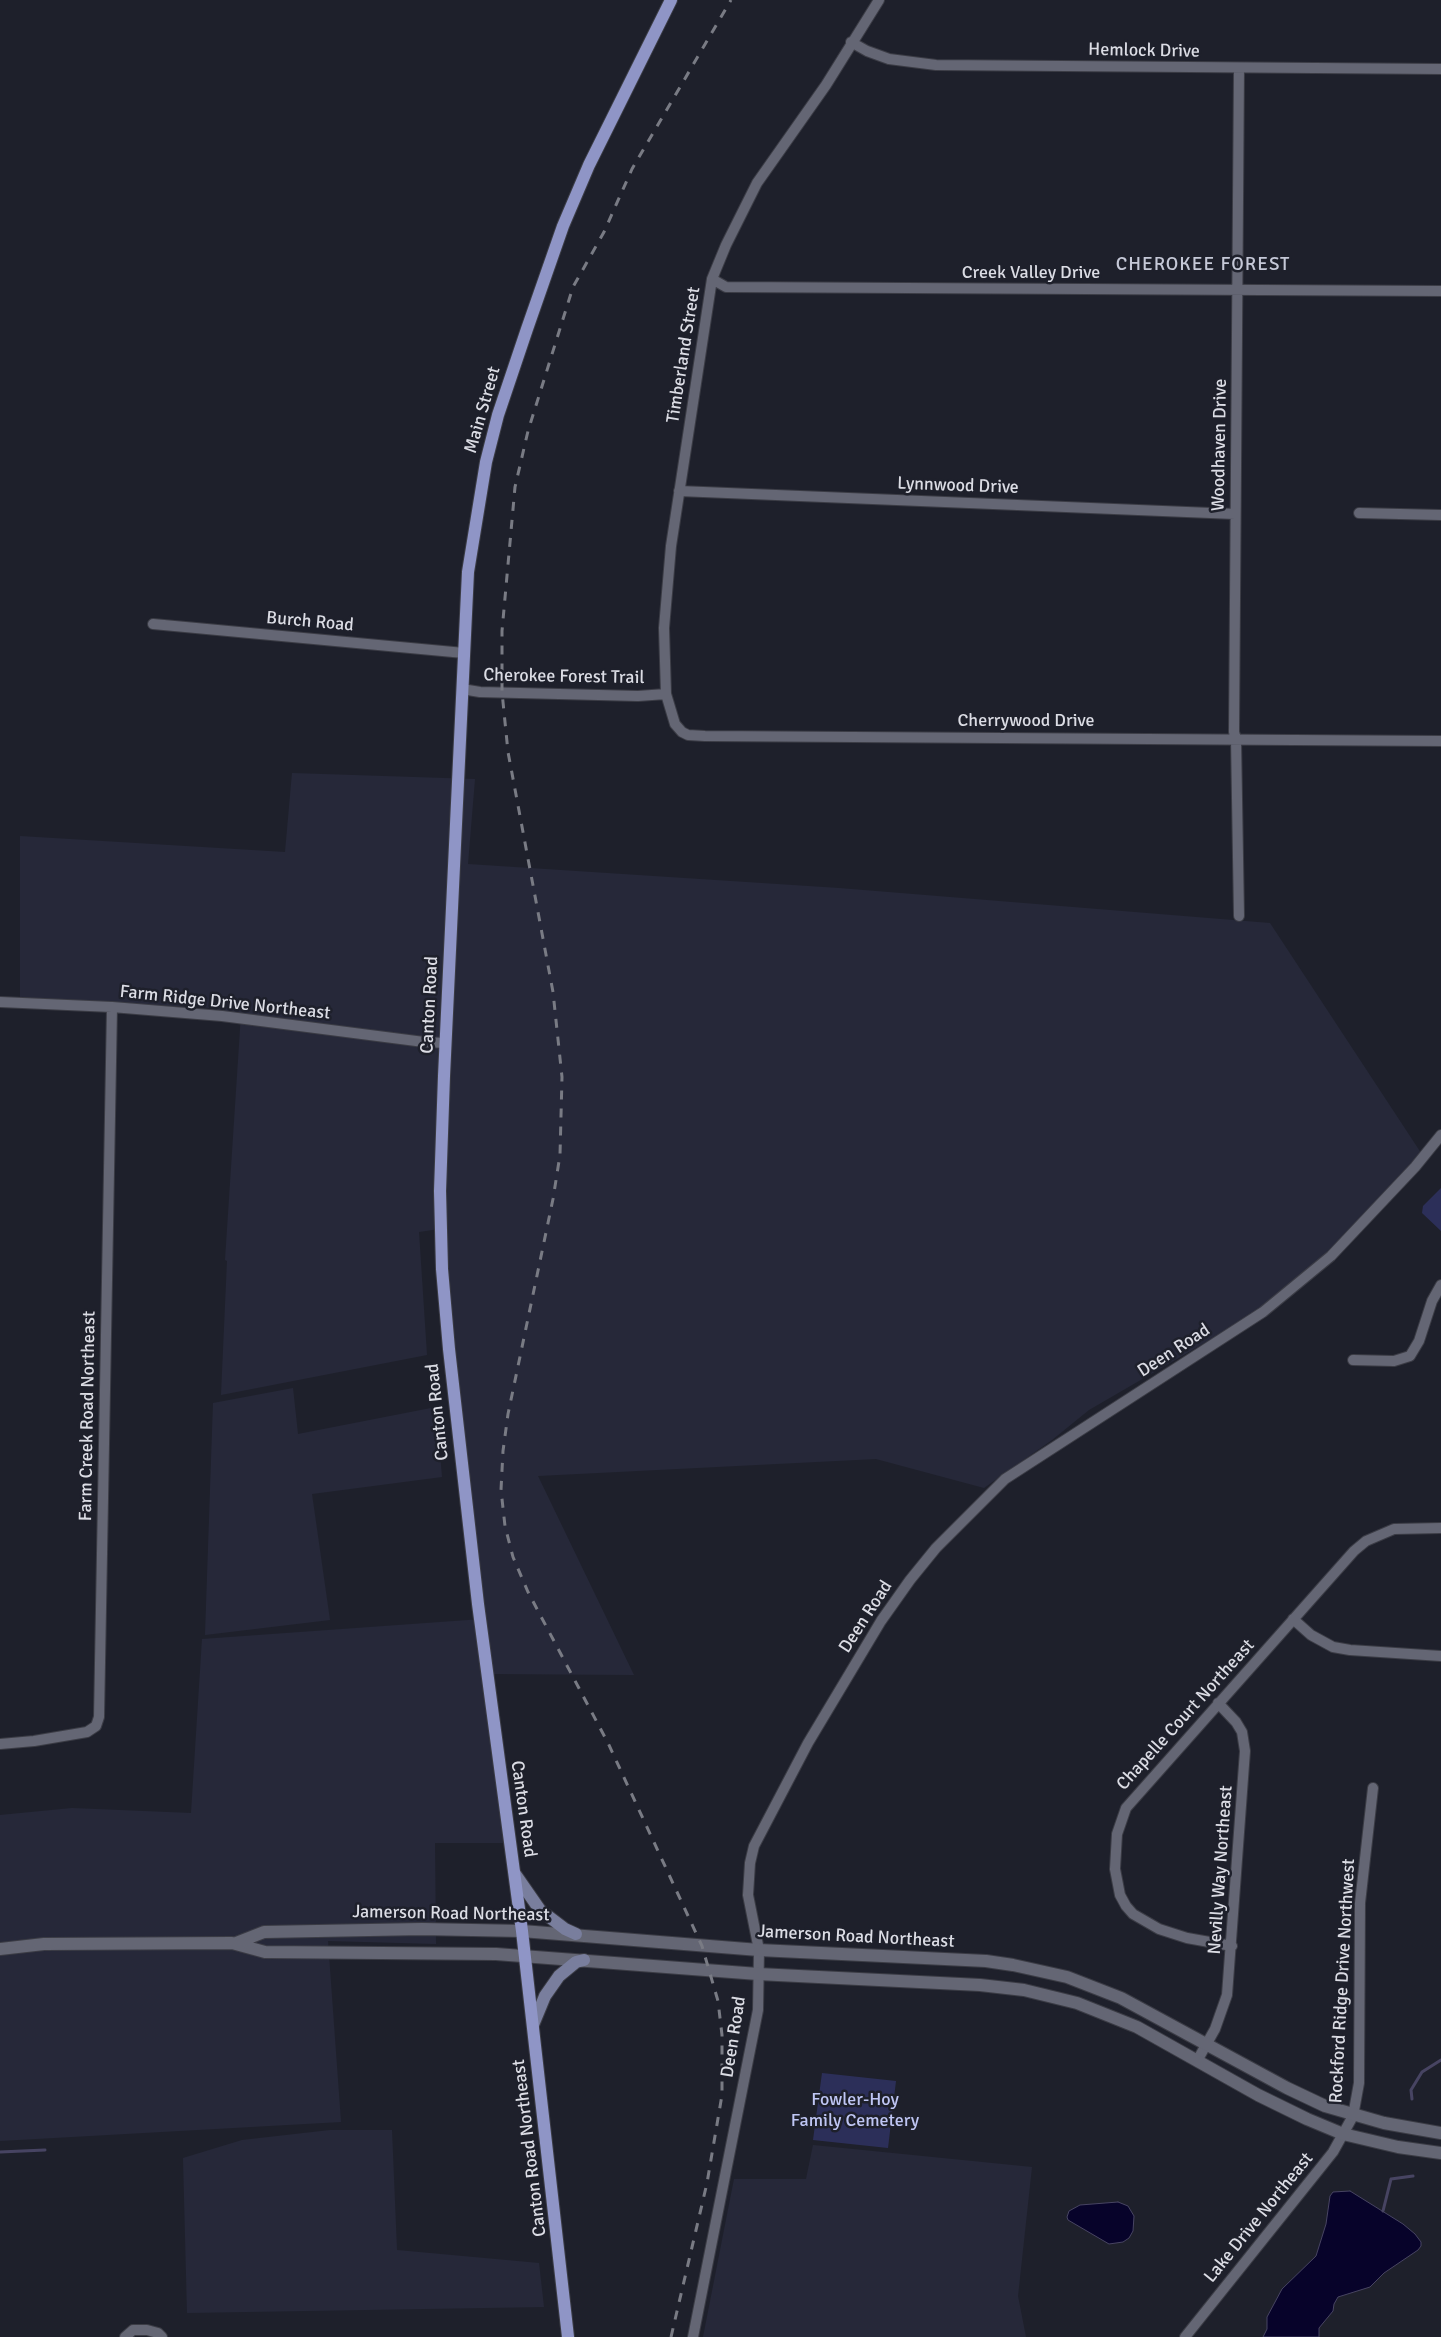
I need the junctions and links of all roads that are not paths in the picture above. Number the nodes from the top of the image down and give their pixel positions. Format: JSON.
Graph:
{"nodes":[{"id":1,"x":671,"y":0,"type":"edge"},
{"id":2,"x":879,"y":0,"type":"edge"},
{"id":3,"x":851,"y":42,"type":"junction"},
{"id":4,"x":1239,"y":68,"type":"junction"},
{"id":5,"x":1441,"y":69,"type":"edge"},
{"id":6,"x":712,"y":279,"type":"junction"},
{"id":7,"x":1238,"y":291,"type":"junction"},
{"id":8,"x":1441,"y":291,"type":"edge"},
{"id":9,"x":680,"y":491,"type":"junction"},
{"id":10,"x":1235,"y":514,"type":"junction"},
{"id":11,"x":1359,"y":514,"type":"dead end"},
{"id":12,"x":1441,"y":515,"type":"edge"},
{"id":13,"x":153,"y":624,"type":"dead end"},
{"id":14,"x":464,"y":653,"type":"junction"},
{"id":15,"x":462,"y":689,"type":"junction"},
{"id":16,"x":666,"y":694,"type":"junction"},
{"id":17,"x":705,"y":736,"type":"joint"},
{"id":18,"x":1236,"y":739,"type":"junction"},
{"id":19,"x":1441,"y":741,"type":"edge"},
{"id":20,"x":454,"y":861,"type":"joint"},
{"id":21,"x":1239,"y":916,"type":"dead end"},
{"id":22,"x":0,"y":1002,"type":"edge"},
{"id":23,"x":112,"y":1007,"type":"junction"},
{"id":24,"x":446,"y":1043,"type":"junction"},
{"id":25,"x":1441,"y":1135,"type":"edge"},
{"id":26,"x":1441,"y":1284,"type":"edge"},
{"id":27,"x":1353,"y":1360,"type":"dead end"},
{"id":28,"x":1441,"y":1528,"type":"edge"},
{"id":29,"x":1293,"y":1619,"type":"junction"},
{"id":30,"x":1441,"y":1656,"type":"edge"},
{"id":31,"x":1218,"y":1703,"type":"junction"},
{"id":32,"x":0,"y":1744,"type":"edge"},
{"id":33,"x":1373,"y":1788,"type":"dead end"},
{"id":34,"x":515,"y":1874,"type":"junction"},
{"id":35,"x":522,"y":1931,"type":"junction"},
{"id":36,"x":576,"y":1934,"type":"junction"},
{"id":37,"x":236,"y":1943,"type":"junction"},
{"id":38,"x":1232,"y":1946,"type":"junction"},
{"id":39,"x":0,"y":1949,"type":"edge"},
{"id":40,"x":759,"y":1950,"type":"junction"},
{"id":41,"x":525,"y":1956,"type":"junction"},
{"id":42,"x":584,"y":1960,"type":"junction"},
{"id":43,"x":758,"y":1974,"type":"junction"},
{"id":44,"x":533,"y":2026,"type":"junction"},
{"id":45,"x":1208,"y":2044,"type":"junction"},
{"id":46,"x":1198,"y":2061,"type":"junction"},
{"id":47,"x":1353,"y":2116,"type":"junction"},
{"id":48,"x":1441,"y":2132,"type":"edge"},
{"id":49,"x":1343,"y":2134,"type":"junction"},
{"id":50,"x":1441,"y":2153,"type":"edge"},
{"id":51,"x":125,"y":2337,"type":"edge"},
{"id":52,"x":162,"y":2337,"type":"edge"},
{"id":53,"x":568,"y":2337,"type":"edge"},
{"id":54,"x":693,"y":2337,"type":"edge"},
{"id":55,"x":1185,"y":2337,"type":"edge"}],
"edges":[{"from":1,"to":14,"type":"main road","name":"Main Street"},
{"from":2,"to":3,"type":"street","name":"Timberland Street"},
{"from":3,"to":4,"type":"street","name":"Hemlock Drive"},
{"from":3,"to":6,"type":"street","name":"Timberland Street"},
{"from":4,"to":5,"type":"street","name":"Hemlock Drive"},
{"from":4,"to":7,"type":"street","name":"Woodhaven Drive"},
{"from":6,"to":7,"type":"street","name":"Creek Valley Drive"},
{"from":6,"to":9,"type":"street","name":"Timberland Street"},
{"from":7,"to":8,"type":"street","name":"Creek Valley Drive"},
{"from":7,"to":10,"type":"street","name":"Woodhaven Drive"},
{"from":9,"to":10,"type":"street","name":"Lynnwood Drive"},
{"from":9,"to":16,"type":"street","name":"Timberland Street"},
{"from":10,"to":18,"type":"street","name":"Woodhaven Drive"},
{"from":11,"to":12,"type":"street"},
{"from":13,"to":14,"type":"street","name":"Burch Road"},
{"from":14,"to":15,"type":"main road","name":"Main Street"},
{"from":15,"to":16,"type":"street","name":"Cherokee Forest Trail"},
{"from":15,"to":20,"type":"main road","name":"Main Street"},
{"from":16,"to":17,"type":"street","name":"Timberland Street"},
{"from":17,"to":18,"type":"street","name":"Cherrywood Drive"},
{"from":18,"to":19,"type":"street","name":"Cherrywood Drive"},
{"from":18,"to":21,"type":"street","name":"Woodhaven Drive"},
{"from":20,"to":24,"type":"main road","name":"Canton Road"},
{"from":22,"to":23,"type":"street","name":"Farm Ridge Drive Northeast"},
{"from":23,"to":24,"type":"street","name":"Farm Ridge Drive Northeast"},
{"from":23,"to":32,"type":"street","name":"Farm Creek Road Northeast"},
{"from":24,"to":34,"type":"main road","name":"Canton Road"},
{"from":25,"to":40,"type":"street","name":"Deen Road"},
{"from":26,"to":27,"type":"street"},
{"from":28,"to":29,"type":"street","name":"Chapelle Court Northeast"},
{"from":29,"to":30,"type":"street"},
{"from":29,"to":31,"type":"street","name":"Chapelle Court Northeast"},
{"from":31,"to":38,"type":"street","name":"Nevilly Way Northeast"},
{"from":31,"to":38,"type":"street","name":"Chapelle Court Northeast"},
{"from":33,"to":47,"type":"street","name":"Rockford Ridge Drive Northwest"},
{"from":34,"to":35,"type":"main road","name":"Canton Road"},
{"from":34,"to":36,"type":"main road"},
{"from":35,"to":36,"type":"street","name":"Jamerson Road Northeast"},
{"from":35,"to":37,"type":"street","name":"Jamerson Road Northeast"},
{"from":35,"to":41,"type":"main road","name":"Canton Road"},
{"from":36,"to":40,"type":"street","name":"Jamerson Road Northeast"},
{"from":37,"to":39,"type":"street","name":"Jamerson Road Northeast"},
{"from":37,"to":41,"type":"street","name":"Jamerson Road Northeast"},
{"from":38,"to":45,"type":"street","name":"Nevilly Way Northeast"},
{"from":40,"to":43,"type":"street","name":"Deen Road"},
{"from":40,"to":45,"type":"street","name":"Jamerson Road Northeast"},
{"from":41,"to":42,"type":"street","name":"Jamerson Road Northeast"},
{"from":41,"to":44,"type":"main road","name":"Canton Road Northeast"},
{"from":42,"to":43,"type":"street","name":"Jamerson Road Northeast"},
{"from":42,"to":44,"type":"main road"},
{"from":43,"to":46,"type":"street","name":"Jamerson Road Northeast"},
{"from":43,"to":54,"type":"street","name":"Deen Road"},
{"from":44,"to":53,"type":"main road","name":"Canton Road Northeast"},
{"from":45,"to":46,"type":"street","name":"Nevilly Way Northeast"},
{"from":45,"to":47,"type":"street","name":"Jamerson Road Northeast"},
{"from":46,"to":49,"type":"street","name":"Jamerson Road Northeast"},
{"from":47,"to":48,"type":"street","name":"Jamerson Road Northeast"},
{"from":47,"to":49,"type":"street","name":"Lake Drive Northeast"},
{"from":49,"to":50,"type":"street","name":"Jamerson Road Northeast"},
{"from":49,"to":55,"type":"street","name":"Lake Drive Northeast"},
{"from":51,"to":52,"type":"street"}]}
